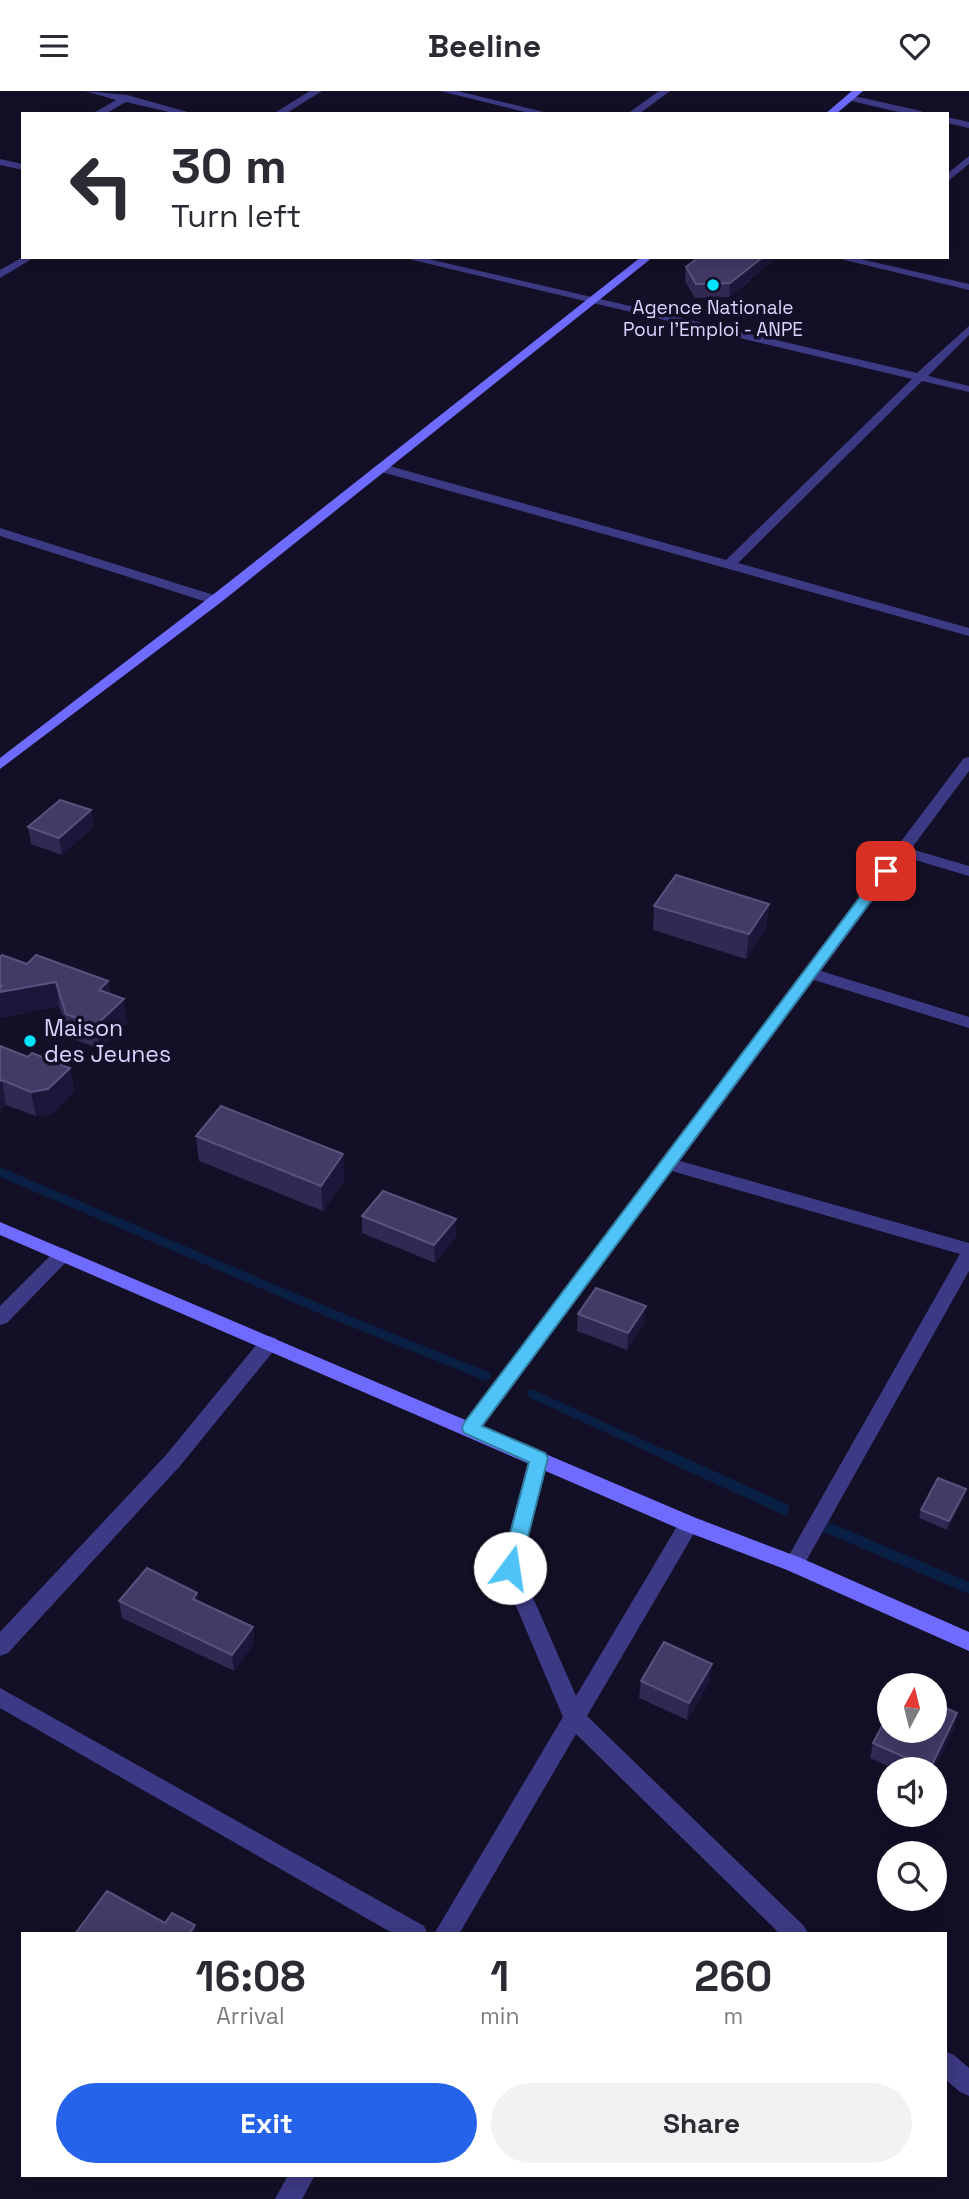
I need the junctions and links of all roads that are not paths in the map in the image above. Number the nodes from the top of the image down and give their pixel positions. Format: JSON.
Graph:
{"nodes":[{"id":1,"x":90,"y":91,"type":"edge"},
{"id":2,"x":139,"y":91,"type":"edge"},
{"id":3,"x":317,"y":91,"type":"edge"},
{"id":4,"x":445,"y":91,"type":"edge"},
{"id":5,"x":665,"y":91,"type":"edge"},
{"id":6,"x":854,"y":94,"type":"edge"},
{"id":7,"x":124,"y":99,"type":"junction"},
{"id":8,"x":101,"y":112,"type":"edge"},
{"id":9,"x":181,"y":112,"type":"edge"},
{"id":10,"x":281,"y":112,"type":"edge"},
{"id":11,"x":538,"y":112,"type":"edge"},
{"id":12,"x":635,"y":112,"type":"edge"},
{"id":13,"x":832,"y":112,"type":"edge"},
{"id":14,"x":914,"y":112,"type":"edge"},
{"id":15,"x":949,"y":120,"type":"edge"},
{"id":16,"x":969,"y":125,"type":"edge"},
{"id":17,"x":21,"y":155,"type":"edge"},
{"id":18,"x":969,"y":159,"type":"edge"},
{"id":19,"x":3,"y":162,"type":"edge"},
{"id":20,"x":21,"y":166,"type":"edge"},
{"id":21,"x":949,"y":177,"type":"edge"},
{"id":22,"x":27,"y":259,"type":"edge"},
{"id":23,"x":414,"y":259,"type":"edge"},
{"id":24,"x":646,"y":259,"type":"edge"},
{"id":25,"x":860,"y":259,"type":"edge"},
{"id":26,"x":0,"y":275,"type":"edge"},
{"id":27,"x":969,"y":286,"type":"edge"},
{"id":28,"x":593,"y":301,"type":"junction"},
{"id":29,"x":969,"y":329,"type":"edge"},
{"id":30,"x":921,"y":378,"type":"junction"},
{"id":31,"x":969,"y":390,"type":"edge"},
{"id":32,"x":382,"y":468,"type":"junction"},
{"id":33,"x":0,"y":532,"type":"edge"},
{"id":34,"x":729,"y":565,"type":"junction"},
{"id":35,"x":215,"y":600,"type":"junction"},
{"id":36,"x":969,"y":632,"type":"edge"},
{"id":37,"x":969,"y":761,"type":"edge"},
{"id":38,"x":0,"y":765,"type":"edge"},
{"id":39,"x":901,"y":851,"type":"junction"},
{"id":40,"x":969,"y":871,"type":"edge"},
{"id":41,"x":811,"y":973,"type":"junction"},
{"id":42,"x":969,"y":1023,"type":"edge"},
{"id":43,"x":668,"y":1164,"type":"junction"},
{"id":44,"x":0,"y":1228,"type":"edge"},
{"id":45,"x":969,"y":1252,"type":"edge"},
{"id":46,"x":62,"y":1255,"type":"junction"},
{"id":47,"x":0,"y":1318,"type":"edge"},
{"id":48,"x":269,"y":1343,"type":"junction"},
{"id":49,"x":471,"y":1428,"type":"junction"},
{"id":50,"x":539,"y":1458,"type":"junction"},
{"id":51,"x":689,"y":1524,"type":"junction"},
{"id":52,"x":794,"y":1564,"type":"junction"},
{"id":53,"x":969,"y":1642,"type":"edge"},
{"id":54,"x":0,"y":1647,"type":"edge"},
{"id":55,"x":0,"y":1697,"type":"edge"},
{"id":56,"x":574,"y":1717,"type":"junction"},
{"id":57,"x":412,"y":1932,"type":"edge"},
{"id":58,"x":447,"y":1932,"type":"edge"},
{"id":59,"x":794,"y":1932,"type":"edge"},
{"id":60,"x":947,"y":2065,"type":"edge"},
{"id":61,"x":969,"y":2084,"type":"edge"},
{"id":62,"x":301,"y":2177,"type":"edge"},
{"id":63,"x":288,"y":2199,"type":"edge"}],
"edges":[{"from":1,"to":7,"type":"street"},
{"from":2,"to":7,"type":"street"},
{"from":3,"to":10,"type":"street"},
{"from":4,"to":11,"type":"street"},
{"from":5,"to":12,"type":"street"},
{"from":6,"to":13,"type":"street"},
{"from":6,"to":14,"type":"street"},
{"from":7,"to":8,"type":"street"},
{"from":7,"to":9,"type":"street"},
{"from":15,"to":16,"type":"street"},
{"from":17,"to":19,"type":"street"},
{"from":18,"to":21,"type":"street"},
{"from":19,"to":20,"type":"street"},
{"from":22,"to":26,"type":"street"},
{"from":23,"to":28,"type":"street"},
{"from":24,"to":28,"type":"street"},
{"from":25,"to":27,"type":"street"},
{"from":28,"to":30,"type":"street"},
{"from":28,"to":32,"type":"street"},
{"from":29,"to":30,"type":"street"},
{"from":30,"to":31,"type":"street"},
{"from":30,"to":34,"type":"street"},
{"from":32,"to":34,"type":"street"},
{"from":32,"to":35,"type":"street"},
{"from":33,"to":35,"type":"street"},
{"from":34,"to":36,"type":"street"},
{"from":35,"to":38,"type":"street"},
{"from":37,"to":39,"type":"street"},
{"from":39,"to":40,"type":"street"},
{"from":39,"to":41,"type":"street"},
{"from":41,"to":42,"type":"street"},
{"from":41,"to":43,"type":"street"},
{"from":43,"to":45,"type":"street"},
{"from":43,"to":49,"type":"street"},
{"from":44,"to":46,"type":"street"},
{"from":45,"to":52,"type":"street"},
{"from":46,"to":47,"type":"street"},
{"from":46,"to":48,"type":"street"},
{"from":48,"to":49,"type":"street"},
{"from":48,"to":54,"type":"street"},
{"from":49,"to":50,"type":"street"},
{"from":50,"to":51,"type":"street"},
{"from":50,"to":56,"type":"street"},
{"from":51,"to":52,"type":"street"},
{"from":51,"to":56,"type":"street"},
{"from":52,"to":53,"type":"street"},
{"from":55,"to":57,"type":"street"},
{"from":56,"to":58,"type":"street"},
{"from":56,"to":59,"type":"street"},
{"from":60,"to":61,"type":"street"},
{"from":62,"to":63,"type":"street"}]}
